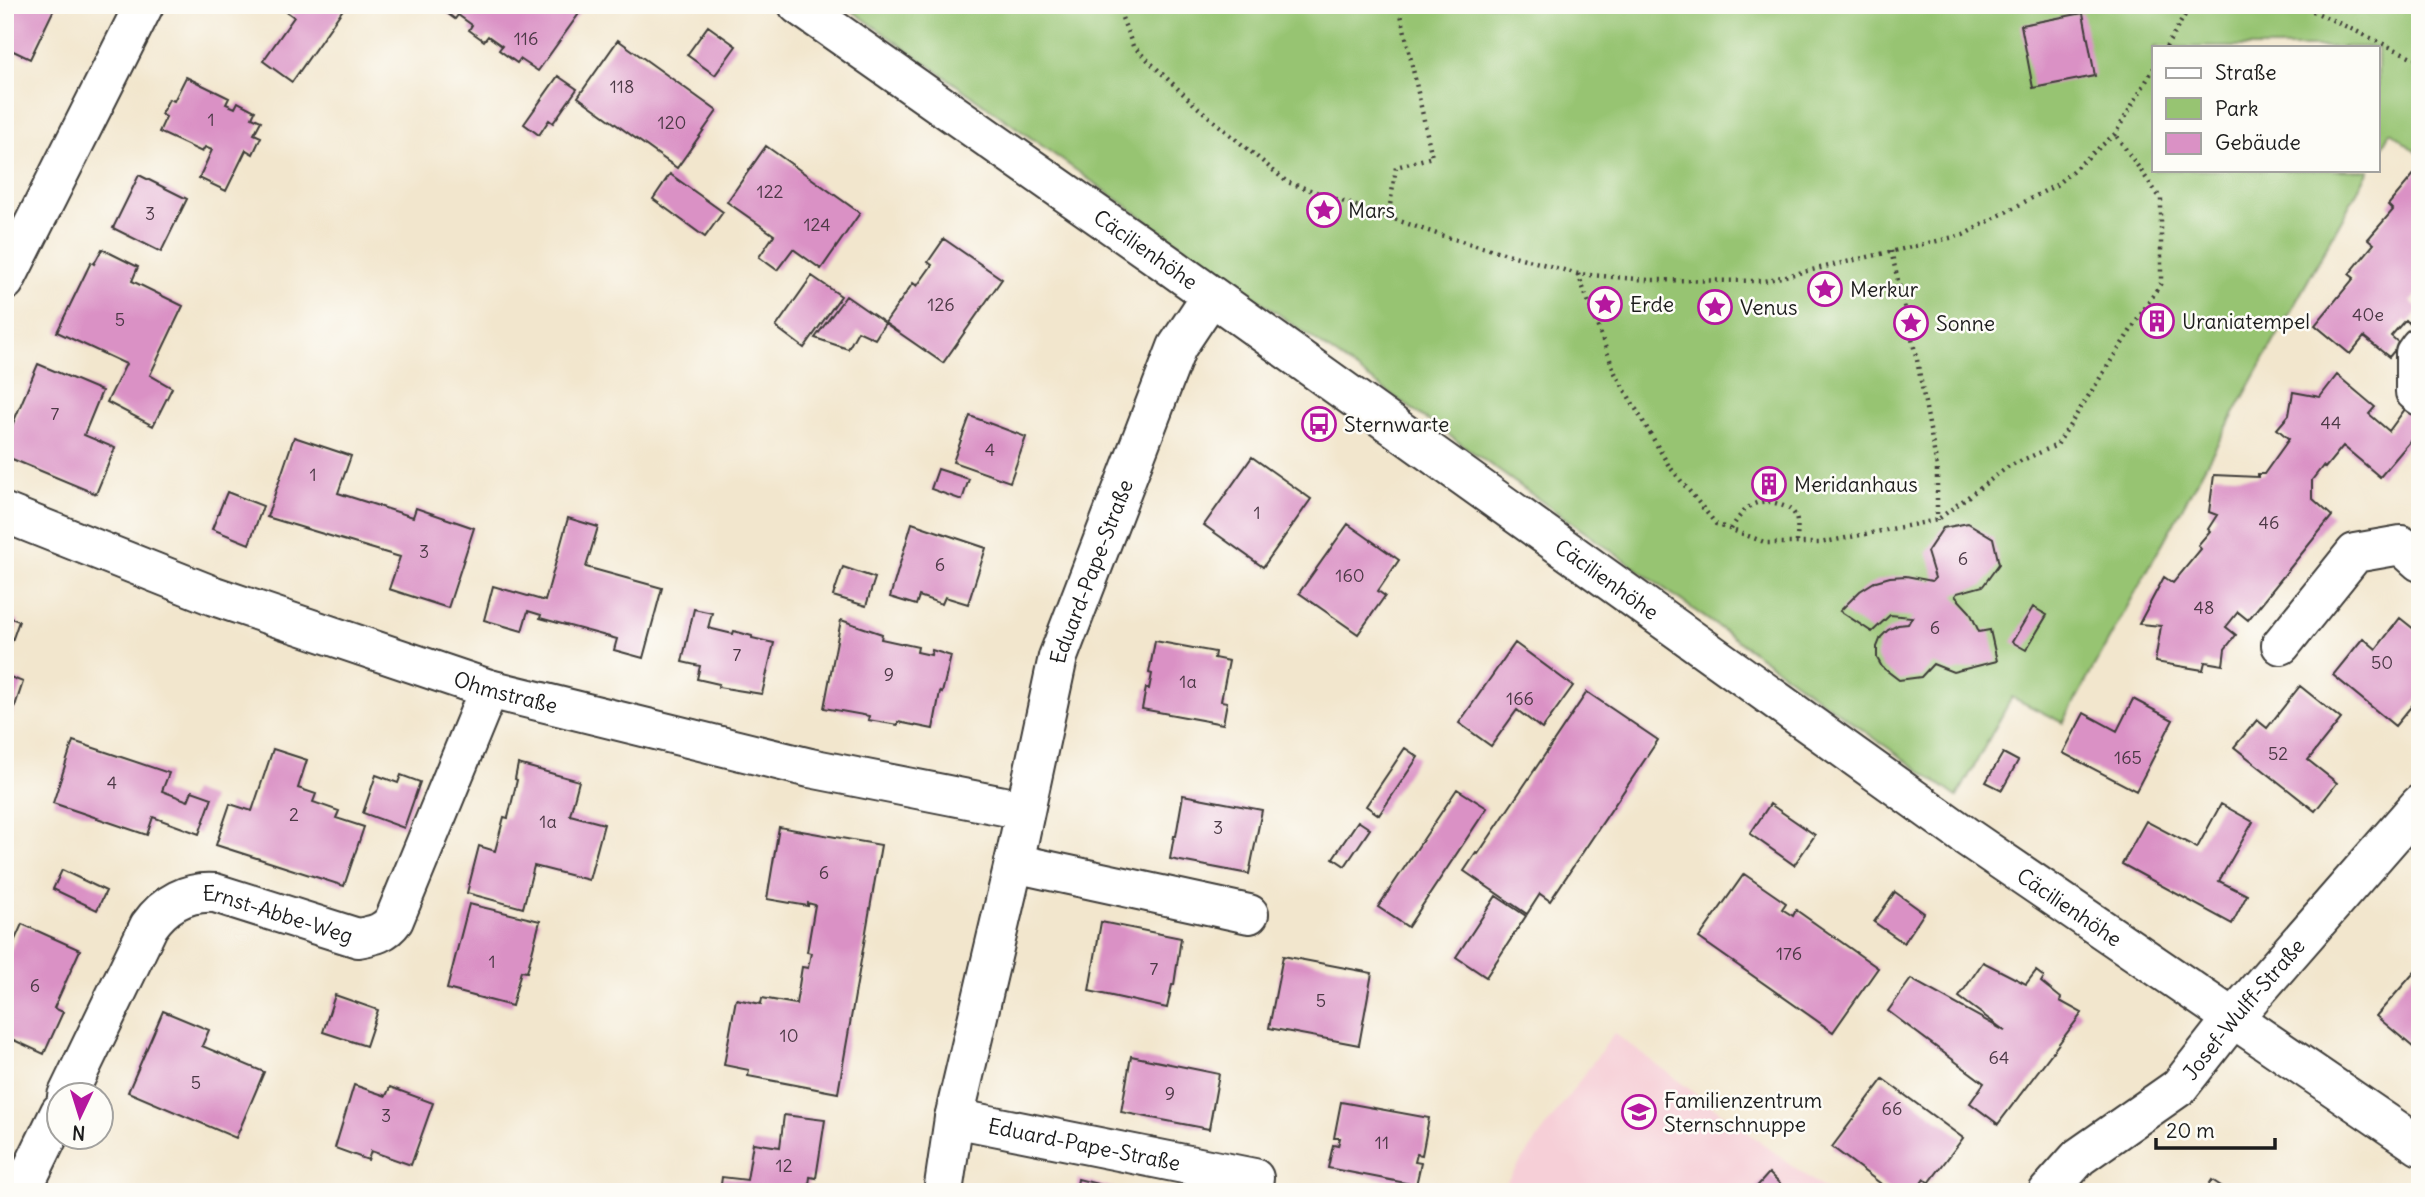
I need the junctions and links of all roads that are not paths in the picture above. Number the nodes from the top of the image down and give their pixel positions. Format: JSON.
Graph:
{"nodes":[{"id":1,"x":144,"y":5,"type":"edge"},
{"id":2,"x":798,"y":5,"type":"edge"},
{"id":3,"x":5,"y":281,"type":"edge"},
{"id":4,"x":1211,"y":296,"type":"junction"},
{"id":5,"x":2420,"y":346,"type":"edge"},
{"id":6,"x":2420,"y":396,"type":"edge"},
{"id":7,"x":5,"y":513,"type":"edge"},
{"id":8,"x":2420,"y":562,"type":"edge"},
{"id":9,"x":2281,"y":645,"type":"dead end"},
{"id":10,"x":489,"y":689,"type":"junction"},
{"id":11,"x":2420,"y":804,"type":"edge"},
{"id":12,"x":1024,"y":810,"type":"junction"},
{"id":13,"x":1014,"y":863,"type":"junction"},
{"id":14,"x":1250,"y":914,"type":"dead end"},
{"id":15,"x":2232,"y":1018,"type":"junction"},
{"id":16,"x":74,"y":1082,"type":"edge"},
{"id":17,"x":954,"y":1118,"type":"junction"},
{"id":18,"x":46,"y":1141,"type":"edge"},
{"id":19,"x":2420,"y":1146,"type":"edge"},
{"id":20,"x":1254,"y":1178,"type":"dead end"},
{"id":21,"x":21,"y":1192,"type":"edge"},
{"id":22,"x":943,"y":1192,"type":"edge"},
{"id":23,"x":2048,"y":1192,"type":"edge"}],
"edges":[{"from":1,"to":3,"type":"street"},
{"from":2,"to":4,"type":"street","name":"Cäcilienhöhe"},
{"from":4,"to":12,"type":"street","name":"Eduard-Pape-Straße"},
{"from":4,"to":15,"type":"street","name":"Cäcilienhöhe"},
{"from":5,"to":6,"type":"street"},
{"from":7,"to":10,"type":"street","name":"Ohmstraße"},
{"from":8,"to":9,"type":"street"},
{"from":10,"to":12,"type":"street","name":"Ohmstraße"},
{"from":10,"to":16,"type":"street","name":"Ernst-Abbe-Weg"},
{"from":11,"to":15,"type":"street","name":"Josef-Wulff-Straße"},
{"from":12,"to":13,"type":"street","name":"Eduard-Pape-Straße"},
{"from":13,"to":14,"type":"street"},
{"from":13,"to":17,"type":"street","name":"Eduard-Pape-Straße"},
{"from":15,"to":19,"type":"street","name":"Cäcilienhöhe"},
{"from":15,"to":23,"type":"street","name":"Josef-Wulff-Straße"},
{"from":17,"to":20,"type":"street","name":"Eduard-Pape-Straße"},
{"from":17,"to":22,"type":"street","name":"Eduard-Pape-Straße"},
{"from":18,"to":21,"type":"street"}]}
